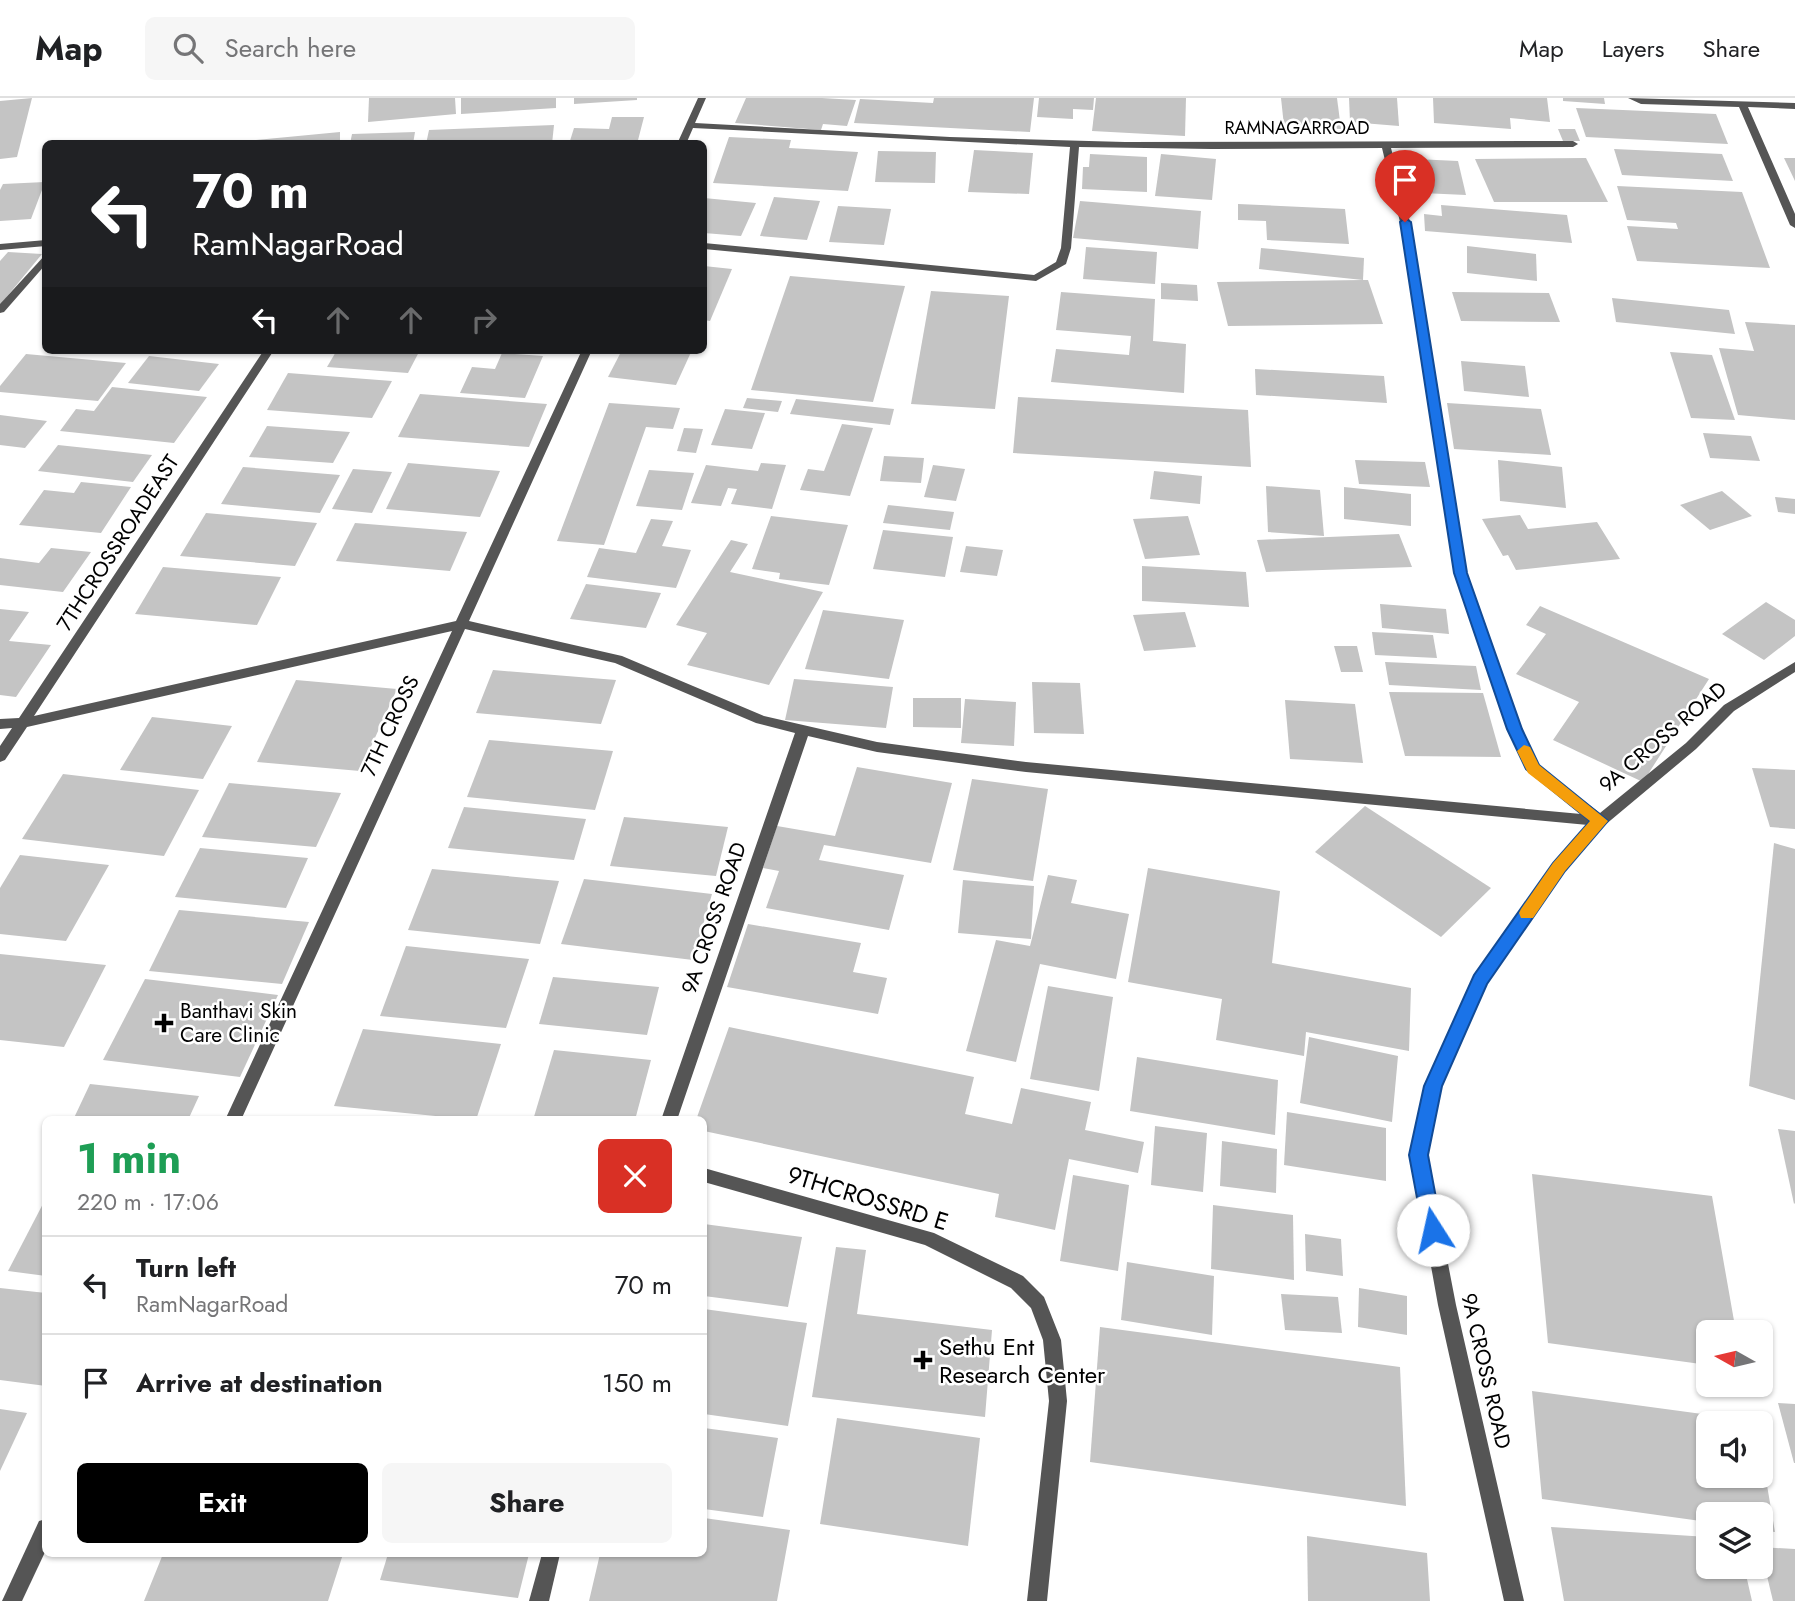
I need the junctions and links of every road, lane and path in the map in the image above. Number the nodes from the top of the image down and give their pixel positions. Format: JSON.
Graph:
{"nodes":[{"id":1,"x":702,"y":98,"type":"edge"},
{"id":2,"x":1632,"y":98,"type":"edge"},
{"id":3,"x":1743,"y":105,"type":"junction"},
{"id":4,"x":1795,"y":106,"type":"edge"},
{"id":5,"x":689,"y":125,"type":"junction"},
{"id":6,"x":683,"y":140,"type":"edge"},
{"id":7,"x":1573,"y":144,"type":"dead end"},
{"id":8,"x":1075,"y":145,"type":"junction"},
{"id":9,"x":1386,"y":145,"type":"junction"},
{"id":10,"x":1795,"y":225,"type":"edge"},
{"id":11,"x":42,"y":243,"type":"edge"},
{"id":12,"x":707,"y":246,"type":"edge"},
{"id":13,"x":0,"y":247,"type":"edge"},
{"id":14,"x":42,"y":262,"type":"edge"},
{"id":15,"x":0,"y":310,"type":"edge"},
{"id":16,"x":266,"y":354,"type":"edge"},
{"id":17,"x":585,"y":354,"type":"edge"},
{"id":18,"x":462,"y":624,"type":"junction"},
{"id":19,"x":1795,"y":666,"type":"edge"},
{"id":20,"x":22,"y":723,"type":"junction"},
{"id":21,"x":0,"y":724,"type":"edge"},
{"id":22,"x":803,"y":730,"type":"junction"},
{"id":23,"x":0,"y":757,"type":"edge"},
{"id":24,"x":1600,"y":821,"type":"junction"},
{"id":25,"x":235,"y":1116,"type":"edge"},
{"id":26,"x":669,"y":1116,"type":"edge"},
{"id":27,"x":707,"y":1176,"type":"edge"},
{"id":28,"x":42,"y":1537,"type":"edge"},
{"id":29,"x":550,"y":1557,"type":"edge"},
{"id":30,"x":12,"y":1601,"type":"edge"},
{"id":31,"x":539,"y":1601,"type":"edge"},
{"id":32,"x":1037,"y":1601,"type":"edge"},
{"id":33,"x":1514,"y":1601,"type":"edge"}],
"edges":[{"from":1,"to":5,"type":"street"},
{"from":2,"to":3,"type":"street"},
{"from":3,"to":4,"type":"street"},
{"from":3,"to":10,"type":"street"},
{"from":5,"to":6,"type":"street"},
{"from":5,"to":8,"type":"street","name":"RAMNAGARROAD"},
{"from":7,"to":9,"type":"street"},
{"from":8,"to":9,"type":"street","name":"RAMNAGARROAD"},
{"from":8,"to":12,"type":"street"},
{"from":9,"to":24,"type":"street","name":"RAMNAGARROAD"},
{"from":11,"to":13,"type":"street"},
{"from":14,"to":15,"type":"street"},
{"from":16,"to":20,"type":"street","name":"7THCROSSROADEAST"},
{"from":17,"to":18,"type":"street","name":"7TH CROSS"},
{"from":18,"to":20,"type":"street"},
{"from":18,"to":22,"type":"street"},
{"from":18,"to":25,"type":"street","name":"7TH CROSS"},
{"from":19,"to":24,"type":"street","name":"9A CROSS ROAD"},
{"from":20,"to":21,"type":"street"},
{"from":20,"to":23,"type":"street","name":"7THCROSSROADEAST"},
{"from":22,"to":24,"type":"street"},
{"from":22,"to":26,"type":"street","name":"9A CROSS ROAD"},
{"from":24,"to":33,"type":"street","name":"9A CROSS ROAD"},
{"from":27,"to":32,"type":"street","name":"9THCROSSRD E"},
{"from":28,"to":30,"type":"street"},
{"from":29,"to":31,"type":"street"}]}
